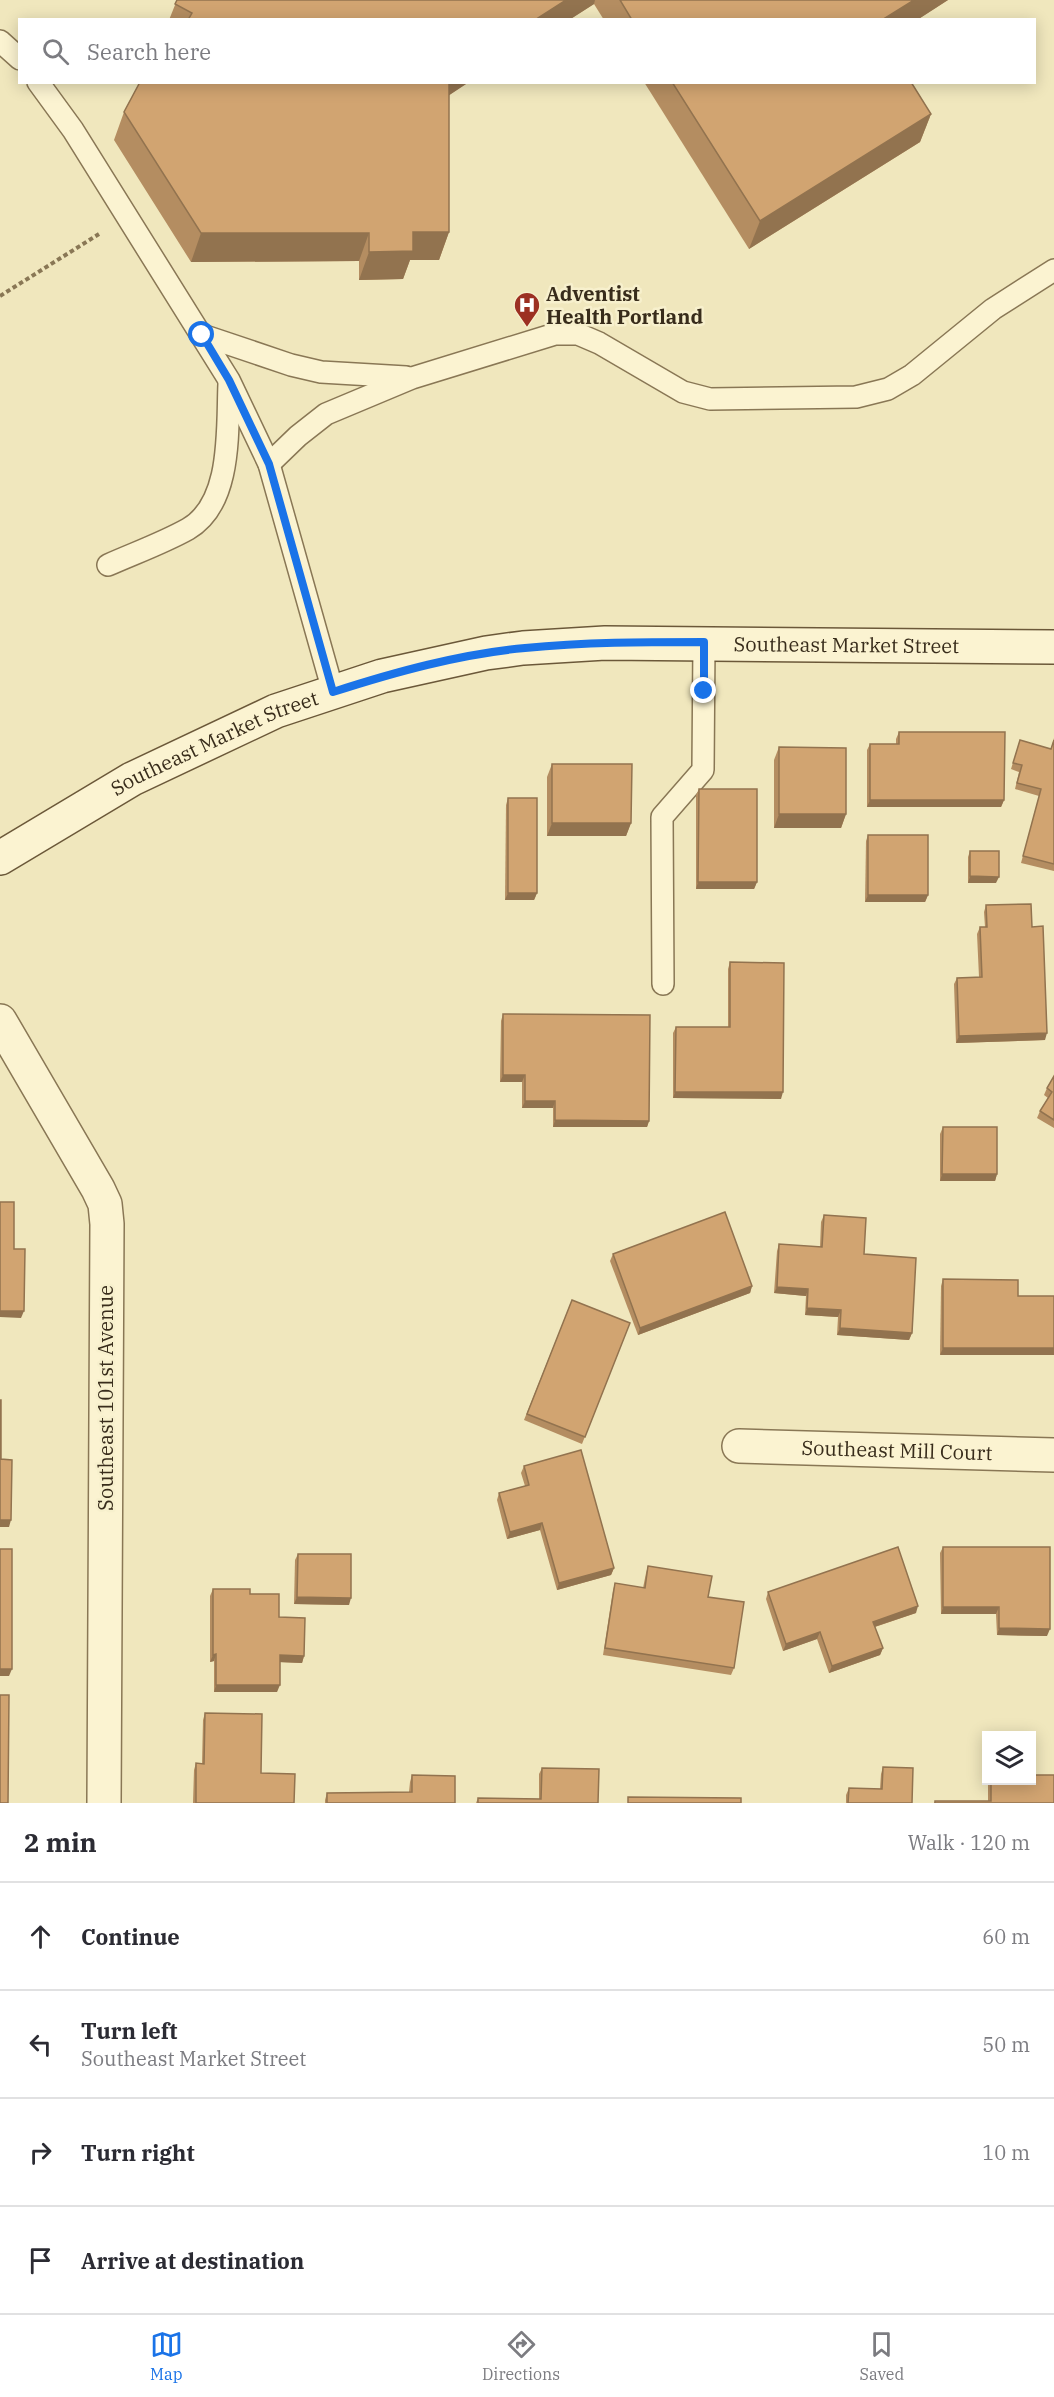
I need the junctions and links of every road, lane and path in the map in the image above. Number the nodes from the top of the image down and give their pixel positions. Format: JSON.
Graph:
{"nodes":[{"id":1,"x":0,"y":41,"type":"edge"},
{"id":2,"x":18,"y":57,"type":"edge"},
{"id":3,"x":40,"y":84,"type":"edge"},
{"id":4,"x":128,"y":216,"type":"junction"},
{"id":5,"x":1054,"y":270,"type":"edge"},
{"id":6,"x":0,"y":296,"type":"edge"},
{"id":7,"x":202,"y":335,"type":"junction"},
{"id":8,"x":412,"y":378,"type":"junction"},
{"id":9,"x":229,"y":380,"type":"junction"},
{"id":10,"x":269,"y":464,"type":"junction"},
{"id":11,"x":108,"y":565,"type":"dead end"},
{"id":12,"x":704,"y":642,"type":"junction"},
{"id":13,"x":1054,"y":647,"type":"edge"},
{"id":14,"x":333,"y":692,"type":"junction"},
{"id":15,"x":0,"y":858,"type":"edge"},
{"id":16,"x":663,"y":984,"type":"dead end"},
{"id":17,"x":0,"y":1021,"type":"edge"},
{"id":18,"x":739,"y":1446,"type":"dead end"},
{"id":19,"x":1054,"y":1455,"type":"edge"},
{"id":20,"x":104,"y":1803,"type":"edge"}],
"edges":[{"from":1,"to":2,"type":"lane"},
{"from":3,"to":4,"type":"lane"},
{"from":4,"to":6,"type":"path"},
{"from":4,"to":7,"type":"lane"},
{"from":5,"to":8,"type":"lane"},
{"from":7,"to":8,"type":"lane"},
{"from":7,"to":9,"type":"lane"},
{"from":8,"to":10,"type":"lane"},
{"from":9,"to":10,"type":"lane"},
{"from":9,"to":11,"type":"lane"},
{"from":10,"to":14,"type":"lane"},
{"from":12,"to":13,"type":"street","name":"Southeast Market Street"},
{"from":12,"to":14,"type":"street","name":"Southeast Market Street"},
{"from":12,"to":16,"type":"lane"},
{"from":14,"to":15,"type":"street","name":"Southeast Market Street"},
{"from":17,"to":20,"type":"street","name":"Southeast 101st Avenue"},
{"from":18,"to":19,"type":"street","name":"Southeast Mill Court"}]}
